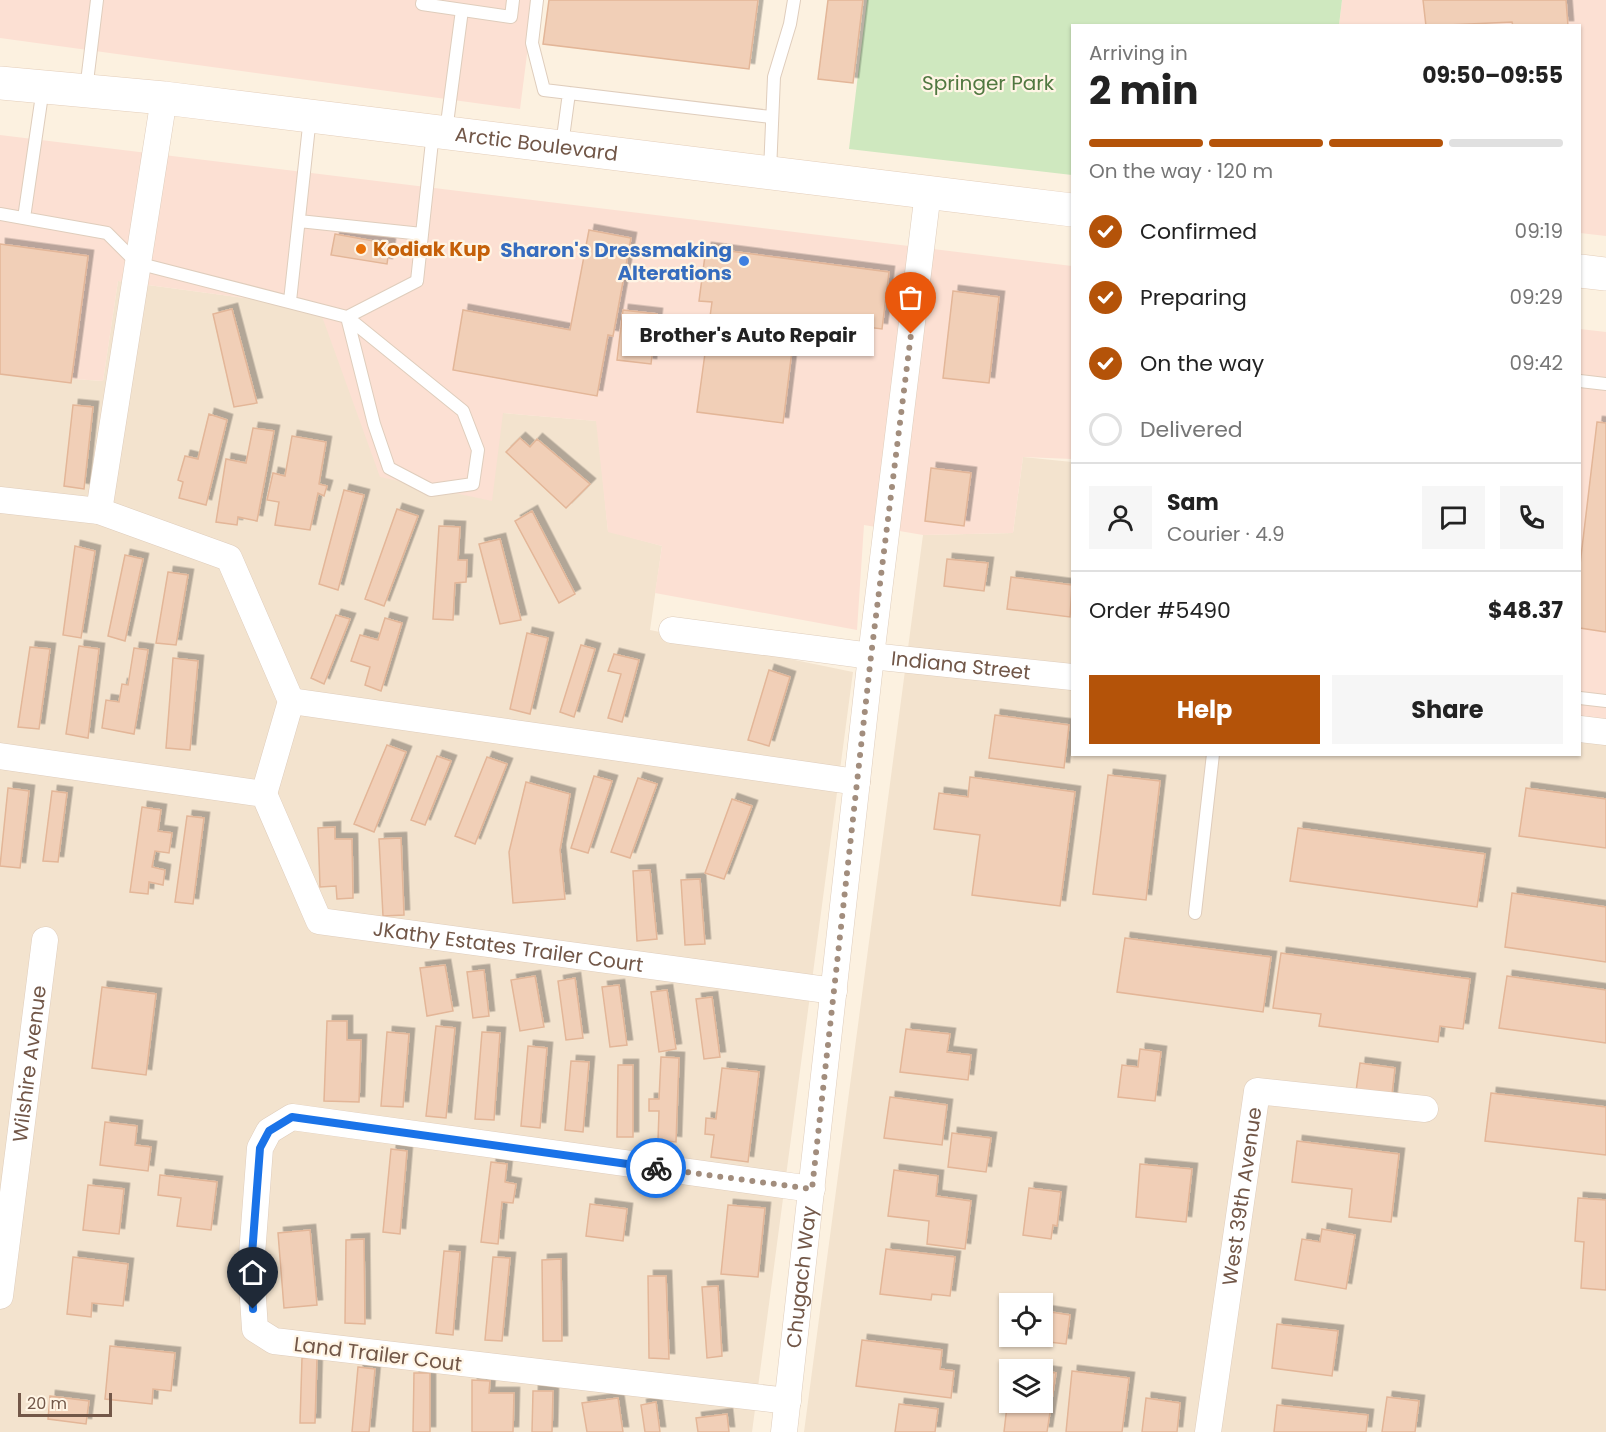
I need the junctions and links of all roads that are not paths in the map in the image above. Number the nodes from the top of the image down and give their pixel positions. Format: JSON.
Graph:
{"nodes":[{"id":1,"x":98,"y":0,"type":"edge"},
{"id":2,"x":423,"y":0,"type":"edge"},
{"id":3,"x":513,"y":0,"type":"edge"},
{"id":4,"x":537,"y":0,"type":"edge"},
{"id":5,"x":794,"y":0,"type":"edge"},
{"id":6,"x":462,"y":10,"type":"junction"},
{"id":7,"x":0,"y":83,"type":"edge"},
{"id":8,"x":43,"y":87,"type":"junction"},
{"id":9,"x":86,"y":91,"type":"junction"},
{"id":10,"x":569,"y":93,"type":"junction"},
{"id":11,"x":164,"y":98,"type":"junction"},
{"id":12,"x":310,"y":116,"type":"junction"},
{"id":13,"x":771,"y":117,"type":"junction"},
{"id":14,"x":439,"y":132,"type":"junction"},
{"id":15,"x":562,"y":146,"type":"junction"},
{"id":16,"x":770,"y":172,"type":"junction"},
{"id":17,"x":928,"y":192,"type":"junction"},
{"id":18,"x":1071,"y":210,"type":"edge"},
{"id":19,"x":0,"y":214,"type":"edge"},
{"id":20,"x":24,"y":218,"type":"junction"},
{"id":21,"x":299,"y":221,"type":"junction"},
{"id":22,"x":422,"y":234,"type":"junction"},
{"id":23,"x":137,"y":263,"type":"junction"},
{"id":24,"x":1581,"y":271,"type":"edge"},
{"id":25,"x":1606,"y":274,"type":"edge"},
{"id":26,"x":290,"y":301,"type":"junction"},
{"id":27,"x":347,"y":316,"type":"junction"},
{"id":28,"x":1581,"y":381,"type":"edge"},
{"id":29,"x":1606,"y":384,"type":"edge"},
{"id":30,"x":0,"y":500,"type":"edge"},
{"id":31,"x":99,"y":511,"type":"junction"},
{"id":32,"x":672,"y":630,"type":"dead end"},
{"id":33,"x":871,"y":656,"type":"junction"},
{"id":34,"x":1071,"y":676,"type":"edge"},
{"id":35,"x":1581,"y":698,"type":"edge"},
{"id":36,"x":291,"y":701,"type":"junction"},
{"id":37,"x":1606,"y":701,"type":"edge"},
{"id":38,"x":1581,"y":729,"type":"edge"},
{"id":39,"x":1606,"y":732,"type":"edge"},
{"id":40,"x":0,"y":756,"type":"edge"},
{"id":41,"x":1213,"y":756,"type":"edge"},
{"id":42,"x":857,"y":782,"type":"junction"},
{"id":43,"x":264,"y":794,"type":"junction"},
{"id":44,"x":1195,"y":913,"type":"dead end"},
{"id":45,"x":45,"y":940,"type":"dead end"},
{"id":46,"x":834,"y":990,"type":"junction"},
{"id":47,"x":1425,"y":1109,"type":"dead end"},
{"id":48,"x":812,"y":1189,"type":"junction"},
{"id":49,"x":0,"y":1296,"type":"edge"},
{"id":50,"x":788,"y":1401,"type":"junction"},
{"id":51,"x":784,"y":1432,"type":"edge"},
{"id":52,"x":1208,"y":1432,"type":"edge"}],
"edges":[{"from":1,"to":9,"type":"lane"},
{"from":2,"to":6,"type":"lane"},
{"from":3,"to":6,"type":"lane"},
{"from":4,"to":10,"type":"lane"},
{"from":5,"to":13,"type":"lane"},
{"from":6,"to":14,"type":"lane"},
{"from":7,"to":8,"type":"main road","name":"Arctic Boulevard"},
{"from":8,"to":9,"type":"main road","name":"Arctic Boulevard"},
{"from":8,"to":20,"type":"lane"},
{"from":9,"to":11,"type":"main road","name":"Arctic Boulevard"},
{"from":10,"to":13,"type":"lane"},
{"from":10,"to":15,"type":"lane"},
{"from":11,"to":12,"type":"main road","name":"Arctic Boulevard"},
{"from":11,"to":23,"type":"street"},
{"from":12,"to":14,"type":"main road","name":"Arctic Boulevard"},
{"from":12,"to":21,"type":"lane"},
{"from":13,"to":16,"type":"lane"},
{"from":14,"to":15,"type":"main road","name":"Arctic Boulevard"},
{"from":14,"to":22,"type":"lane"},
{"from":15,"to":16,"type":"main road","name":"Arctic Boulevard"},
{"from":16,"to":17,"type":"main road","name":"Arctic Boulevard"},
{"from":17,"to":18,"type":"main road","name":"Arctic Boulevard"},
{"from":17,"to":33,"type":"street","name":"Chugach Way"},
{"from":19,"to":20,"type":"lane"},
{"from":20,"to":23,"type":"lane"},
{"from":21,"to":22,"type":"lane"},
{"from":21,"to":26,"type":"lane"},
{"from":22,"to":27,"type":"lane"},
{"from":23,"to":26,"type":"lane"},
{"from":23,"to":31,"type":"street"},
{"from":24,"to":25,"type":"main road"},
{"from":26,"to":27,"type":"lane"},
{"from":27,"to":27,"type":"lane"},
{"from":28,"to":29,"type":"lane"},
{"from":30,"to":31,"type":"street"},
{"from":31,"to":36,"type":"street"},
{"from":32,"to":33,"type":"street","name":"Indiana Street"},
{"from":33,"to":34,"type":"street","name":"Indiana Street"},
{"from":33,"to":42,"type":"street","name":"Chugach Way"},
{"from":35,"to":37,"type":"lane"},
{"from":36,"to":42,"type":"street"},
{"from":36,"to":43,"type":"street"},
{"from":38,"to":39,"type":"street"},
{"from":40,"to":43,"type":"street"},
{"from":41,"to":44,"type":"lane"},
{"from":42,"to":46,"type":"street","name":"Chugach Way"},
{"from":43,"to":46,"type":"street","name":"JKathy Estates Trailer Court"},
{"from":45,"to":49,"type":"street","name":"Wilshire Avenue"},
{"from":46,"to":48,"type":"street","name":"Chugach Way"},
{"from":47,"to":52,"type":"street","name":"West 39th Avenue"},
{"from":48,"to":50,"type":"street","name":"Chugach Way"},
{"from":48,"to":50,"type":"street","name":"Land Trailer Cout"},
{"from":50,"to":51,"type":"street","name":"Chugach Way"}]}
